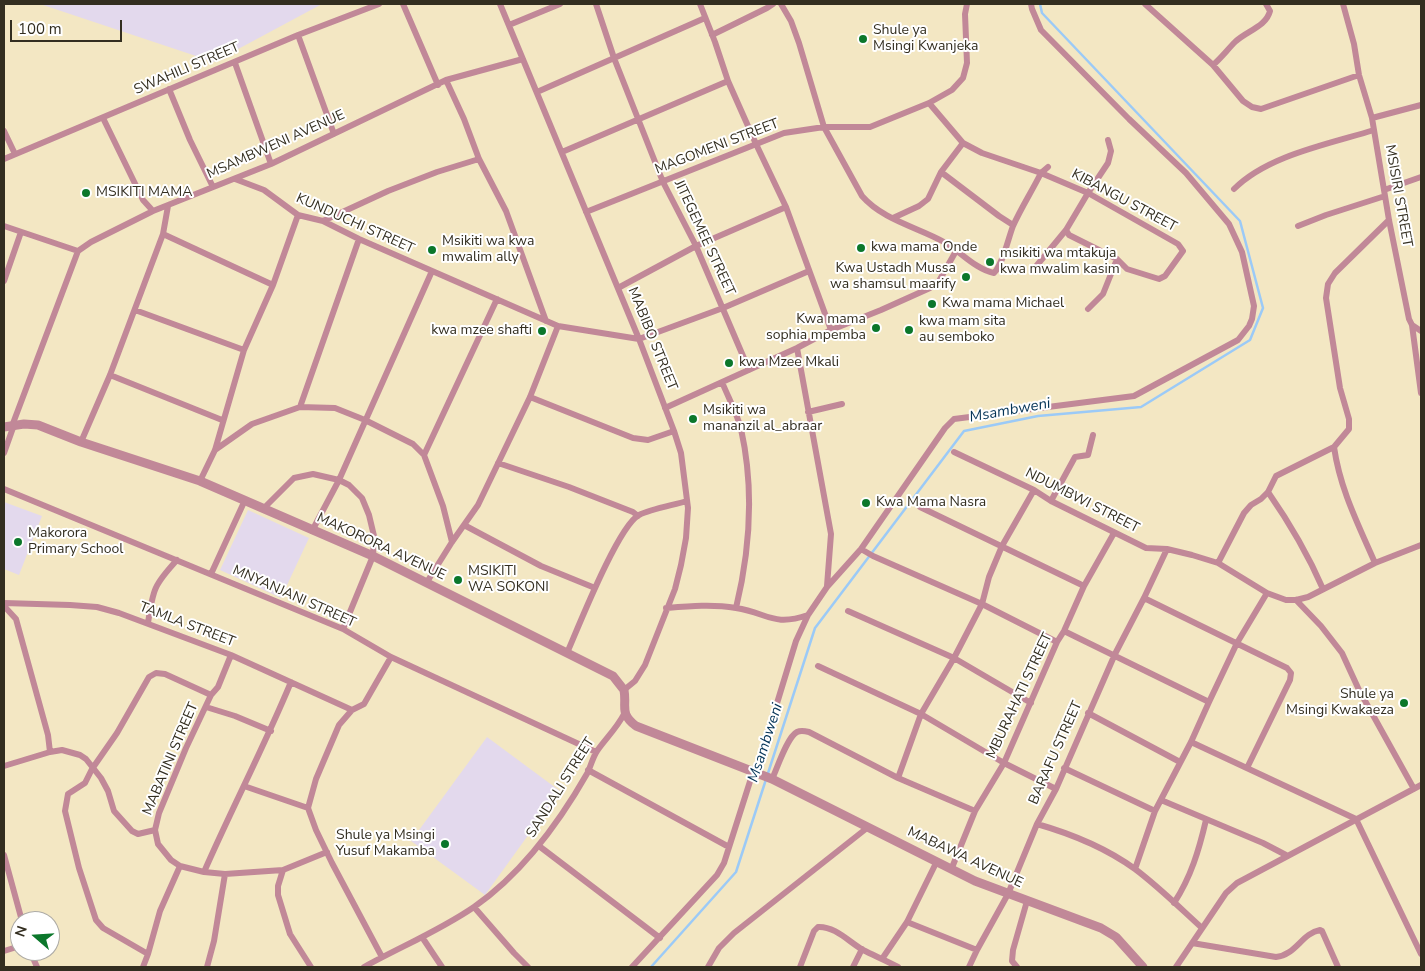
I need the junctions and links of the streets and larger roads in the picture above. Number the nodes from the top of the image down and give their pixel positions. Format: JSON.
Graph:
{"nodes":[{"id":1,"x":379,"y":4,"type":"edge"},
{"id":2,"x":403,"y":4,"type":"edge"},
{"id":3,"x":500,"y":4,"type":"edge"},
{"id":4,"x":560,"y":4,"type":"edge"},
{"id":5,"x":596,"y":4,"type":"edge"},
{"id":6,"x":700,"y":4,"type":"edge"},
{"id":7,"x":773,"y":4,"type":"edge"},
{"id":8,"x":781,"y":4,"type":"edge"},
{"id":9,"x":967,"y":4,"type":"edge"},
{"id":10,"x":1031,"y":4,"type":"edge"},
{"id":11,"x":1145,"y":4,"type":"edge"},
{"id":12,"x":1266,"y":4,"type":"edge"},
{"id":13,"x":1343,"y":4,"type":"edge"},
{"id":14,"x":705,"y":18,"type":"junction"},
{"id":15,"x":509,"y":25,"type":"junction"},
{"id":16,"x":298,"y":35,"type":"junction"},
{"id":17,"x":712,"y":35,"type":"junction"},
{"id":18,"x":614,"y":58,"type":"junction"},
{"id":19,"x":523,"y":59,"type":"junction"},
{"id":20,"x":235,"y":63,"type":"junction"},
{"id":21,"x":1213,"y":66,"type":"junction"},
{"id":22,"x":1359,"y":75,"type":"junction"},
{"id":23,"x":446,"y":80,"type":"junction"},
{"id":24,"x":728,"y":81,"type":"junction"},
{"id":25,"x":438,"y":85,"type":"junction"},
{"id":26,"x":169,"y":89,"type":"junction"},
{"id":27,"x":537,"y":92,"type":"junction"},
{"id":28,"x":929,"y":103,"type":"junction"},
{"id":29,"x":1421,"y":105,"type":"edge"},
{"id":30,"x":103,"y":118,"type":"junction"},
{"id":31,"x":1372,"y":118,"type":"junction"},
{"id":32,"x":639,"y":119,"type":"junction"},
{"id":33,"x":824,"y":127,"type":"junction"},
{"id":34,"x":1374,"y":130,"type":"junction"},
{"id":35,"x":4,"y":131,"type":"edge"},
{"id":36,"x":334,"y":134,"type":"junction"},
{"id":37,"x":1108,"y":140,"type":"dead end"},
{"id":38,"x":964,"y":143,"type":"junction"},
{"id":39,"x":756,"y":144,"type":"junction"},
{"id":40,"x":562,"y":152,"type":"junction"},
{"id":41,"x":14,"y":154,"type":"junction"},
{"id":42,"x":4,"y":159,"type":"edge"},
{"id":43,"x":479,"y":159,"type":"junction"},
{"id":44,"x":271,"y":164,"type":"junction"},
{"id":45,"x":1048,"y":167,"type":"dead end"},
{"id":46,"x":941,"y":172,"type":"junction"},
{"id":47,"x":1041,"y":173,"type":"junction"},
{"id":48,"x":1421,"y":177,"type":"edge"},
{"id":49,"x":235,"y":179,"type":"junction"},
{"id":50,"x":663,"y":182,"type":"junction"},
{"id":51,"x":213,"y":187,"type":"junction"},
{"id":52,"x":1234,"y":189,"type":"dead end"},
{"id":53,"x":1088,"y":193,"type":"junction"},
{"id":54,"x":1384,"y":193,"type":"junction"},
{"id":55,"x":168,"y":206,"type":"junction"},
{"id":56,"x":786,"y":207,"type":"junction"},
{"id":57,"x":153,"y":211,"type":"junction"},
{"id":58,"x":586,"y":212,"type":"junction"},
{"id":59,"x":298,"y":215,"type":"junction"},
{"id":60,"x":894,"y":218,"type":"junction"},
{"id":61,"x":1389,"y":220,"type":"junction"},
{"id":62,"x":323,"y":221,"type":"junction"},
{"id":63,"x":1013,"y":225,"type":"junction"},
{"id":64,"x":4,"y":226,"type":"edge"},
{"id":65,"x":1298,"y":226,"type":"dead end"},
{"id":66,"x":1066,"y":230,"type":"junction"},
{"id":67,"x":21,"y":232,"type":"junction"},
{"id":68,"x":164,"y":234,"type":"junction"},
{"id":69,"x":358,"y":239,"type":"junction"},
{"id":70,"x":696,"y":246,"type":"junction"},
{"id":71,"x":78,"y":251,"type":"junction"},
{"id":72,"x":956,"y":251,"type":"junction"},
{"id":73,"x":1117,"y":259,"type":"junction"},
{"id":74,"x":808,"y":270,"type":"junction"},
{"id":75,"x":1033,"y":270,"type":"dead end"},
{"id":76,"x":432,"y":271,"type":"junction"},
{"id":77,"x":4,"y":281,"type":"edge"},
{"id":78,"x":273,"y":285,"type":"junction"},
{"id":79,"x":618,"y":288,"type":"junction"},
{"id":80,"x":497,"y":299,"type":"junction"},
{"id":81,"x":723,"y":308,"type":"junction"},
{"id":82,"x":1088,"y":309,"type":"dead end"},
{"id":83,"x":135,"y":310,"type":"junction"},
{"id":84,"x":546,"y":321,"type":"junction"},
{"id":85,"x":1412,"y":325,"type":"junction"},
{"id":86,"x":558,"y":326,"type":"junction"},
{"id":87,"x":831,"y":330,"type":"junction"},
{"id":88,"x":1421,"y":331,"type":"edge"},
{"id":89,"x":639,"y":339,"type":"junction"},
{"id":90,"x":797,"y":348,"type":"junction"},
{"id":91,"x":244,"y":350,"type":"junction"},
{"id":92,"x":749,"y":370,"type":"junction"},
{"id":93,"x":110,"y":376,"type":"junction"},
{"id":94,"x":722,"y":382,"type":"junction"},
{"id":95,"x":1421,"y":393,"type":"edge"},
{"id":96,"x":530,"y":397,"type":"junction"},
{"id":97,"x":842,"y":404,"type":"dead end"},
{"id":98,"x":300,"y":406,"type":"junction"},
{"id":99,"x":665,"y":408,"type":"junction"},
{"id":100,"x":808,"y":412,"type":"junction"},
{"id":101,"x":222,"y":420,"type":"junction"},
{"id":102,"x":365,"y":420,"type":"junction"},
{"id":103,"x":10,"y":426,"type":"edge"},
{"id":104,"x":674,"y":431,"type":"junction"},
{"id":105,"x":1093,"y":434,"type":"dead end"},
{"id":106,"x":82,"y":442,"type":"junction"},
{"id":107,"x":1334,"y":447,"type":"junction"},
{"id":108,"x":215,"y":450,"type":"junction"},
{"id":109,"x":954,"y":452,"type":"dead end"},
{"id":110,"x":4,"y":453,"type":"edge"},
{"id":111,"x":424,"y":455,"type":"junction"},
{"id":112,"x":498,"y":463,"type":"junction"},
{"id":113,"x":339,"y":480,"type":"junction"},
{"id":114,"x":200,"y":481,"type":"junction"},
{"id":115,"x":4,"y":488,"type":"edge"},
{"id":116,"x":1034,"y":490,"type":"junction"},
{"id":117,"x":1268,"y":492,"type":"junction"},
{"id":118,"x":245,"y":500,"type":"junction"},
{"id":119,"x":687,"y":501,"type":"junction"},
{"id":120,"x":1051,"y":501,"type":"junction"},
{"id":121,"x":920,"y":506,"type":"dead end"},
{"id":122,"x":264,"y":508,"type":"junction"},
{"id":123,"x":638,"y":516,"type":"junction"},
{"id":124,"x":464,"y":525,"type":"junction"},
{"id":125,"x":312,"y":531,"type":"junction"},
{"id":126,"x":1114,"y":533,"type":"junction"},
{"id":127,"x":452,"y":542,"type":"junction"},
{"id":128,"x":1421,"y":545,"type":"edge"},
{"id":129,"x":1002,"y":546,"type":"junction"},
{"id":130,"x":1167,"y":549,"type":"junction"},
{"id":131,"x":867,"y":552,"type":"junction"},
{"id":132,"x":373,"y":556,"type":"junction"},
{"id":133,"x":177,"y":560,"type":"junction"},
{"id":134,"x":1375,"y":562,"type":"junction"},
{"id":135,"x":1218,"y":563,"type":"junction"},
{"id":136,"x":211,"y":574,"type":"junction"},
{"id":137,"x":427,"y":582,"type":"junction"},
{"id":138,"x":1084,"y":586,"type":"junction"},
{"id":139,"x":827,"y":587,"type":"junction"},
{"id":140,"x":595,"y":588,"type":"junction"},
{"id":141,"x":1323,"y":589,"type":"junction"},
{"id":142,"x":1267,"y":593,"type":"junction"},
{"id":143,"x":1144,"y":598,"type":"junction"},
{"id":144,"x":1296,"y":600,"type":"junction"},
{"id":145,"x":982,"y":604,"type":"junction"},
{"id":146,"x":4,"y":605,"type":"edge"},
{"id":147,"x":666,"y":608,"type":"junction"},
{"id":148,"x":736,"y":608,"type":"junction"},
{"id":149,"x":848,"y":611,"type":"dead end"},
{"id":150,"x":808,"y":615,"type":"junction"},
{"id":151,"x":148,"y":623,"type":"junction"},
{"id":152,"x":342,"y":629,"type":"junction"},
{"id":153,"x":1064,"y":631,"type":"junction"},
{"id":154,"x":1057,"y":642,"type":"junction"},
{"id":155,"x":1237,"y":643,"type":"junction"},
{"id":156,"x":567,"y":653,"type":"junction"},
{"id":157,"x":1114,"y":654,"type":"junction"},
{"id":158,"x":231,"y":655,"type":"junction"},
{"id":159,"x":391,"y":657,"type":"junction"},
{"id":160,"x":954,"y":658,"type":"junction"},
{"id":161,"x":818,"y":666,"type":"dead end"},
{"id":162,"x":291,"y":682,"type":"junction"},
{"id":163,"x":624,"y":690,"type":"junction"},
{"id":164,"x":211,"y":695,"type":"junction"},
{"id":165,"x":1208,"y":702,"type":"junction"},
{"id":166,"x":1032,"y":703,"type":"junction"},
{"id":167,"x":206,"y":707,"type":"junction"},
{"id":168,"x":352,"y":710,"type":"junction"},
{"id":169,"x":1088,"y":712,"type":"junction"},
{"id":170,"x":624,"y":714,"type":"junction"},
{"id":171,"x":921,"y":714,"type":"junction"},
{"id":172,"x":271,"y":730,"type":"junction"},
{"id":173,"x":1191,"y":742,"type":"junction"},
{"id":174,"x":50,"y":752,"type":"junction"},
{"id":175,"x":596,"y":752,"type":"junction"},
{"id":176,"x":1180,"y":762,"type":"junction"},
{"id":177,"x":1004,"y":763,"type":"junction"},
{"id":178,"x":4,"y":766,"type":"edge"},
{"id":179,"x":1064,"y":768,"type":"junction"},
{"id":180,"x":1247,"y":768,"type":"junction"},
{"id":181,"x":92,"y":769,"type":"junction"},
{"id":182,"x":588,"y":770,"type":"junction"},
{"id":183,"x":762,"y":775,"type":"junction"},
{"id":184,"x":898,"y":778,"type":"junction"},
{"id":185,"x":1421,"y":785,"type":"edge"},
{"id":186,"x":244,"y":786,"type":"junction"},
{"id":187,"x":1056,"y":789,"type":"junction"},
{"id":188,"x":1414,"y":789,"type":"junction"},
{"id":189,"x":1161,"y":800,"type":"junction"},
{"id":190,"x":308,"y":808,"type":"junction"},
{"id":191,"x":975,"y":811,"type":"junction"},
{"id":192,"x":1155,"y":811,"type":"junction"},
{"id":193,"x":1356,"y":819,"type":"junction"},
{"id":194,"x":1206,"y":820,"type":"junction"},
{"id":195,"x":1037,"y":824,"type":"junction"},
{"id":196,"x":867,"y":828,"type":"junction"},
{"id":197,"x":155,"y":830,"type":"junction"},
{"id":198,"x":539,"y":846,"type":"junction"},
{"id":199,"x":729,"y":847,"type":"junction"},
{"id":200,"x":327,"y":852,"type":"junction"},
{"id":201,"x":4,"y":855,"type":"edge"},
{"id":202,"x":1286,"y":855,"type":"junction"},
{"id":203,"x":937,"y":861,"type":"junction"},
{"id":204,"x":180,"y":866,"type":"junction"},
{"id":205,"x":1135,"y":869,"type":"junction"},
{"id":206,"x":283,"y":870,"type":"junction"},
{"id":207,"x":951,"y":870,"type":"junction"},
{"id":208,"x":204,"y":872,"type":"junction"},
{"id":209,"x":225,"y":874,"type":"junction"},
{"id":210,"x":7,"y":881,"type":"edge"},
{"id":211,"x":1008,"y":894,"type":"junction"},
{"id":212,"x":1028,"y":901,"type":"junction"},
{"id":213,"x":1174,"y":903,"type":"junction"},
{"id":214,"x":474,"y":907,"type":"junction"},
{"id":215,"x":18,"y":911,"type":"edge"},
{"id":216,"x":907,"y":922,"type":"junction"},
{"id":217,"x":1202,"y":928,"type":"junction"},
{"id":218,"x":422,"y":937,"type":"junction"},
{"id":219,"x":660,"y":938,"type":"junction"},
{"id":220,"x":1192,"y":943,"type":"junction"},
{"id":221,"x":862,"y":949,"type":"junction"},
{"id":222,"x":977,"y":950,"type":"junction"},
{"id":223,"x":148,"y":954,"type":"junction"},
{"id":224,"x":1421,"y":954,"type":"edge"},
{"id":225,"x":382,"y":957,"type":"junction"},
{"id":226,"x":882,"y":958,"type":"junction"},
{"id":227,"x":143,"y":967,"type":"edge"},
{"id":228,"x":207,"y":967,"type":"edge"},
{"id":229,"x":312,"y":967,"type":"edge"},
{"id":230,"x":364,"y":967,"type":"edge"},
{"id":231,"x":442,"y":967,"type":"edge"},
{"id":232,"x":528,"y":967,"type":"edge"},
{"id":233,"x":632,"y":967,"type":"edge"},
{"id":234,"x":708,"y":967,"type":"edge"},
{"id":235,"x":800,"y":967,"type":"edge"},
{"id":236,"x":853,"y":967,"type":"edge"},
{"id":237,"x":898,"y":967,"type":"edge"},
{"id":238,"x":969,"y":967,"type":"edge"},
{"id":239,"x":1017,"y":967,"type":"edge"},
{"id":240,"x":1143,"y":967,"type":"edge"},
{"id":241,"x":1176,"y":967,"type":"edge"},
{"id":242,"x":1338,"y":967,"type":"edge"}],
"edges":[{"from":1,"to":16,"type":"street","name":"SWAHILI STREET"},
{"from":2,"to":25,"type":"street"},
{"from":3,"to":15,"type":"street","name":"MABIBO STREET"},
{"from":4,"to":15,"type":"street"},
{"from":5,"to":18,"type":"street","name":"JITEGEMEE STREET"},
{"from":6,"to":14,"type":"street"},
{"from":7,"to":17,"type":"street"},
{"from":8,"to":33,"type":"street"},
{"from":9,"to":28,"type":"street","name":"MAGOMENI STREET"},
{"from":10,"to":131,"type":"street"},
{"from":11,"to":21,"type":"street"},
{"from":12,"to":21,"type":"street"},
{"from":13,"to":22,"type":"street","name":"MSISIRI STREET"},
{"from":14,"to":17,"type":"street"},
{"from":14,"to":18,"type":"street"},
{"from":15,"to":19,"type":"street","name":"MABIBO STREET"},
{"from":16,"to":20,"type":"street","name":"SWAHILI STREET"},
{"from":16,"to":36,"type":"street"},
{"from":17,"to":24,"type":"street"},
{"from":18,"to":27,"type":"street"},
{"from":18,"to":32,"type":"street","name":"JITEGEMEE STREET"},
{"from":19,"to":23,"type":"street","name":"MSAMBWENI AVENUE"},
{"from":19,"to":27,"type":"street","name":"MABIBO STREET"},
{"from":20,"to":26,"type":"street","name":"SWAHILI STREET"},
{"from":20,"to":44,"type":"street"},
{"from":21,"to":22,"type":"street"},
{"from":22,"to":31,"type":"street","name":"MSISIRI STREET"},
{"from":23,"to":25,"type":"street","name":"MSAMBWENI AVENUE"},
{"from":23,"to":43,"type":"street"},
{"from":24,"to":32,"type":"street"},
{"from":24,"to":39,"type":"street"},
{"from":25,"to":36,"type":"street","name":"MSAMBWENI AVENUE"},
{"from":26,"to":30,"type":"street","name":"SWAHILI STREET"},
{"from":26,"to":51,"type":"street"},
{"from":27,"to":40,"type":"street","name":"MABIBO STREET"},
{"from":28,"to":33,"type":"street","name":"MAGOMENI STREET"},
{"from":28,"to":38,"type":"street","name":"KIBANGU STREET"},
{"from":29,"to":31,"type":"street"},
{"from":30,"to":41,"type":"street","name":"SWAHILI STREET"},
{"from":30,"to":57,"type":"street"},
{"from":31,"to":34,"type":"street","name":"MSISIRI STREET"},
{"from":32,"to":40,"type":"street"},
{"from":32,"to":50,"type":"street","name":"JITEGEMEE STREET"},
{"from":33,"to":39,"type":"street","name":"MAGOMENI STREET"},
{"from":33,"to":60,"type":"street"},
{"from":34,"to":52,"type":"street"},
{"from":34,"to":54,"type":"street","name":"MSISIRI STREET"},
{"from":35,"to":41,"type":"street"},
{"from":36,"to":44,"type":"street","name":"MSAMBWENI AVENUE"},
{"from":37,"to":53,"type":"street"},
{"from":38,"to":46,"type":"street"},
{"from":38,"to":47,"type":"street","name":"KIBANGU STREET"},
{"from":39,"to":50,"type":"street","name":"MAGOMENI STREET"},
{"from":39,"to":56,"type":"street"},
{"from":40,"to":58,"type":"street","name":"MABIBO STREET"},
{"from":41,"to":42,"type":"street","name":"SWAHILI STREET"},
{"from":43,"to":62,"type":"street"},
{"from":43,"to":84,"type":"street"},
{"from":44,"to":49,"type":"street","name":"MSAMBWENI AVENUE"},
{"from":45,"to":47,"type":"street"},
{"from":46,"to":60,"type":"street"},
{"from":46,"to":63,"type":"street"},
{"from":47,"to":53,"type":"street","name":"KIBANGU STREET"},
{"from":47,"to":63,"type":"street"},
{"from":48,"to":54,"type":"street"},
{"from":49,"to":51,"type":"street","name":"MSAMBWENI AVENUE"},
{"from":49,"to":59,"type":"street","name":"KUNDUCHI STREET"},
{"from":50,"to":58,"type":"street","name":"MAGOMENI STREET"},
{"from":50,"to":70,"type":"street","name":"JITEGEMEE STREET"},
{"from":51,"to":55,"type":"street","name":"MSAMBWENI AVENUE"},
{"from":53,"to":66,"type":"street"},
{"from":53,"to":73,"type":"street","name":"KIBANGU STREET"},
{"from":54,"to":61,"type":"street","name":"MSISIRI STREET"},
{"from":54,"to":65,"type":"street"},
{"from":55,"to":57,"type":"street","name":"MSAMBWENI AVENUE"},
{"from":55,"to":68,"type":"street"},
{"from":56,"to":70,"type":"street"},
{"from":56,"to":74,"type":"street"},
{"from":57,"to":71,"type":"street","name":"MSAMBWENI AVENUE"},
{"from":58,"to":79,"type":"street","name":"MABIBO STREET"},
{"from":59,"to":62,"type":"street","name":"KUNDUCHI STREET"},
{"from":59,"to":78,"type":"street"},
{"from":60,"to":72,"type":"street"},
{"from":61,"to":85,"type":"street","name":"MSISIRI STREET"},
{"from":61,"to":107,"type":"street"},
{"from":62,"to":69,"type":"street","name":"KUNDUCHI STREET"},
{"from":63,"to":72,"type":"street"},
{"from":64,"to":67,"type":"street"},
{"from":66,"to":73,"type":"street","name":"KIBANGU STREET"},
{"from":66,"to":75,"type":"street"},
{"from":67,"to":71,"type":"street"},
{"from":67,"to":77,"type":"street"},
{"from":68,"to":78,"type":"street"},
{"from":68,"to":83,"type":"street"},
{"from":69,"to":76,"type":"street","name":"KUNDUCHI STREET"},
{"from":69,"to":98,"type":"street"},
{"from":70,"to":79,"type":"street"},
{"from":70,"to":81,"type":"street","name":"JITEGEMEE STREET"},
{"from":71,"to":103,"type":"street"},
{"from":72,"to":87,"type":"street"},
{"from":73,"to":82,"type":"street"},
{"from":74,"to":81,"type":"street"},
{"from":74,"to":87,"type":"street"},
{"from":76,"to":80,"type":"street","name":"KUNDUCHI STREET"},
{"from":76,"to":102,"type":"street"},
{"from":78,"to":91,"type":"street"},
{"from":79,"to":89,"type":"street","name":"MABIBO STREET"},
{"from":80,"to":84,"type":"street","name":"KUNDUCHI STREET"},
{"from":80,"to":111,"type":"street"},
{"from":81,"to":89,"type":"street"},
{"from":81,"to":92,"type":"street","name":"JITEGEMEE STREET"},
{"from":83,"to":91,"type":"street"},
{"from":83,"to":93,"type":"street"},
{"from":84,"to":86,"type":"street","name":"KUNDUCHI STREET"},
{"from":85,"to":88,"type":"street"},
{"from":85,"to":95,"type":"street","name":"MSISIRI STREET"},
{"from":86,"to":89,"type":"street","name":"KUNDUCHI STREET"},
{"from":86,"to":96,"type":"street"},
{"from":87,"to":90,"type":"street"},
{"from":89,"to":99,"type":"street","name":"MABIBO STREET"},
{"from":90,"to":92,"type":"street"},
{"from":90,"to":100,"type":"street"},
{"from":91,"to":101,"type":"street"},
{"from":92,"to":94,"type":"street"},
{"from":93,"to":101,"type":"street"},
{"from":93,"to":106,"type":"street"},
{"from":94,"to":99,"type":"street"},
{"from":94,"to":148,"type":"street"},
{"from":96,"to":104,"type":"street"},
{"from":96,"to":112,"type":"street"},
{"from":97,"to":100,"type":"street"},
{"from":98,"to":102,"type":"street"},
{"from":98,"to":108,"type":"street"},
{"from":99,"to":104,"type":"street","name":"MABIBO STREET"},
{"from":100,"to":139,"type":"street"},
{"from":101,"to":108,"type":"street"},
{"from":102,"to":111,"type":"street"},
{"from":102,"to":113,"type":"street"},
{"from":103,"to":106,"type":"street","name":"MAKORORA AVENUE"},
{"from":103,"to":110,"type":"street"},
{"from":104,"to":119,"type":"street","name":"MABIBO STREET"},
{"from":105,"to":120,"type":"street"},
{"from":106,"to":114,"type":"street","name":"MAKORORA AVENUE"},
{"from":107,"to":117,"type":"street"},
{"from":107,"to":134,"type":"street"},
{"from":108,"to":114,"type":"street"},
{"from":109,"to":116,"type":"street","name":"NDUMBWI STREET"},
{"from":111,"to":127,"type":"street"},
{"from":112,"to":123,"type":"street"},
{"from":112,"to":124,"type":"street"},
{"from":113,"to":122,"type":"street"},
{"from":113,"to":125,"type":"street"},
{"from":113,"to":132,"type":"street"},
{"from":114,"to":118,"type":"street","name":"MAKORORA AVENUE"},
{"from":115,"to":133,"type":"street","name":"MNYANJANI STREET"},
{"from":116,"to":120,"type":"street","name":"NDUMBWI STREET"},
{"from":116,"to":129,"type":"street"},
{"from":117,"to":135,"type":"street"},
{"from":117,"to":141,"type":"street"},
{"from":118,"to":122,"type":"street","name":"MAKORORA AVENUE"},
{"from":118,"to":136,"type":"street"},
{"from":119,"to":123,"type":"street"},
{"from":119,"to":147,"type":"street","name":"MABIBO STREET"},
{"from":120,"to":126,"type":"street","name":"NDUMBWI STREET"},
{"from":121,"to":129,"type":"street"},
{"from":122,"to":125,"type":"street","name":"MAKORORA AVENUE"},
{"from":123,"to":140,"type":"street"},
{"from":124,"to":127,"type":"street"},
{"from":124,"to":140,"type":"street"},
{"from":125,"to":132,"type":"street","name":"MAKORORA AVENUE"},
{"from":126,"to":130,"type":"street","name":"NDUMBWI STREET"},
{"from":126,"to":138,"type":"street","name":"MBURAHATI STREET"},
{"from":127,"to":137,"type":"street"},
{"from":128,"to":134,"type":"street"},
{"from":129,"to":138,"type":"street"},
{"from":129,"to":145,"type":"street"},
{"from":130,"to":135,"type":"street","name":"NDUMBWI STREET"},
{"from":130,"to":143,"type":"street","name":"BARAFU STREET"},
{"from":131,"to":139,"type":"street"},
{"from":131,"to":145,"type":"street"},
{"from":132,"to":137,"type":"street","name":"MAKORORA AVENUE"},
{"from":132,"to":152,"type":"street"},
{"from":133,"to":136,"type":"street","name":"MNYANJANI STREET"},
{"from":133,"to":151,"type":"street"},
{"from":134,"to":141,"type":"street"},
{"from":135,"to":142,"type":"street","name":"NDUMBWI STREET"},
{"from":136,"to":152,"type":"street","name":"MNYANJANI STREET"},
{"from":137,"to":156,"type":"street","name":"MAKORORA AVENUE"},
{"from":138,"to":153,"type":"street","name":"MBURAHATI STREET"},
{"from":139,"to":150,"type":"street"},
{"from":140,"to":156,"type":"street"},
{"from":141,"to":144,"type":"street"},
{"from":142,"to":144,"type":"street","name":"NDUMBWI STREET"},
{"from":142,"to":155,"type":"street"},
{"from":143,"to":155,"type":"street"},
{"from":143,"to":157,"type":"street","name":"BARAFU STREET"},
{"from":144,"to":188,"type":"street"},
{"from":145,"to":154,"type":"street"},
{"from":145,"to":160,"type":"street"},
{"from":146,"to":151,"type":"street","name":"TAMLA STREET"},
{"from":146,"to":174,"type":"street"},
{"from":147,"to":148,"type":"street"},
{"from":147,"to":163,"type":"street","name":"MABIBO STREET"},
{"from":148,"to":150,"type":"street"},
{"from":149,"to":160,"type":"street"},
{"from":150,"to":183,"type":"street"},
{"from":151,"to":158,"type":"street","name":"TAMLA STREET"},
{"from":152,"to":159,"type":"street","name":"MNYANJANI STREET"},
{"from":153,"to":154,"type":"street","name":"MBURAHATI STREET"},
{"from":153,"to":157,"type":"street"},
{"from":154,"to":166,"type":"street","name":"MBURAHATI STREET"},
{"from":155,"to":165,"type":"street"},
{"from":155,"to":180,"type":"street"},
{"from":156,"to":163,"type":"street","name":"MAKORORA AVENUE"},
{"from":157,"to":165,"type":"street"},
{"from":157,"to":169,"type":"street","name":"BARAFU STREET"},
{"from":158,"to":162,"type":"street","name":"TAMLA STREET"},
{"from":158,"to":164,"type":"street","name":"MABATINI STREET"},
{"from":159,"to":168,"type":"street"},
{"from":159,"to":175,"type":"street","name":"MNYANJANI STREET"},
{"from":160,"to":166,"type":"street"},
{"from":160,"to":171,"type":"street"},
{"from":161,"to":171,"type":"street"},
{"from":162,"to":168,"type":"street","name":"TAMLA STREET"},
{"from":162,"to":172,"type":"street"},
{"from":163,"to":170,"type":"street"},
{"from":164,"to":167,"type":"street","name":"MABATINI STREET"},
{"from":164,"to":181,"type":"street"},
{"from":165,"to":173,"type":"street"},
{"from":166,"to":177,"type":"street","name":"MBURAHATI STREET"},
{"from":167,"to":172,"type":"street"},
{"from":167,"to":197,"type":"street","name":"MABATINI STREET"},
{"from":168,"to":190,"type":"street"},
{"from":169,"to":176,"type":"street"},
{"from":169,"to":179,"type":"street","name":"BARAFU STREET"},
{"from":170,"to":175,"type":"street","name":"SANDALI STREET"},
{"from":170,"to":183,"type":"street"},
{"from":171,"to":177,"type":"street"},
{"from":171,"to":184,"type":"street"},
{"from":172,"to":186,"type":"street"},
{"from":173,"to":176,"type":"street"},
{"from":173,"to":180,"type":"street"},
{"from":174,"to":178,"type":"street"},
{"from":174,"to":181,"type":"street"},
{"from":175,"to":182,"type":"street","name":"SANDALI STREET"},
{"from":176,"to":189,"type":"street"},
{"from":177,"to":187,"type":"street"},
{"from":177,"to":191,"type":"street","name":"MBURAHATI STREET"},
{"from":179,"to":187,"type":"street","name":"BARAFU STREET"},
{"from":179,"to":192,"type":"street"},
{"from":180,"to":193,"type":"street"},
{"from":181,"to":197,"type":"street"},
{"from":181,"to":223,"type":"street"},
{"from":182,"to":198,"type":"street","name":"SANDALI STREET"},
{"from":182,"to":199,"type":"street"},
{"from":183,"to":184,"type":"street"},
{"from":183,"to":196,"type":"street","name":"MABAWA AVENUE"},
{"from":183,"to":199,"type":"street"},
{"from":184,"to":191,"type":"street"},
{"from":185,"to":188,"type":"street"},
{"from":186,"to":190,"type":"street"},
{"from":186,"to":208,"type":"street"},
{"from":187,"to":195,"type":"street","name":"BARAFU STREET"},
{"from":188,"to":193,"type":"street"},
{"from":189,"to":192,"type":"street"},
{"from":189,"to":194,"type":"street"},
{"from":190,"to":200,"type":"street"},
{"from":191,"to":207,"type":"street","name":"MBURAHATI STREET"},
{"from":192,"to":205,"type":"street"},
{"from":193,"to":202,"type":"street"},
{"from":193,"to":224,"type":"street"},
{"from":194,"to":202,"type":"street"},
{"from":194,"to":213,"type":"street"},
{"from":195,"to":205,"type":"street"},
{"from":195,"to":211,"type":"street","name":"BARAFU STREET"},
{"from":196,"to":203,"type":"street","name":"MABAWA AVENUE"},
{"from":196,"to":234,"type":"street"},
{"from":197,"to":204,"type":"street","name":"MABATINI STREET"},
{"from":198,"to":214,"type":"street","name":"SANDALI STREET"},
{"from":198,"to":219,"type":"street"},
{"from":199,"to":219,"type":"street"},
{"from":200,"to":206,"type":"street","name":"MABATINI STREET"},
{"from":200,"to":225,"type":"street"},
{"from":201,"to":210,"type":"street"},
{"from":202,"to":217,"type":"street"},
{"from":203,"to":207,"type":"street","name":"MABAWA AVENUE"},
{"from":203,"to":216,"type":"street"},
{"from":204,"to":208,"type":"street","name":"MABATINI STREET"},
{"from":204,"to":223,"type":"street"},
{"from":205,"to":213,"type":"street"},
{"from":206,"to":209,"type":"street","name":"MABATINI STREET"},
{"from":206,"to":229,"type":"street"},
{"from":207,"to":211,"type":"street","name":"MABAWA AVENUE"},
{"from":208,"to":209,"type":"street","name":"MABATINI STREET"},
{"from":209,"to":228,"type":"street"},
{"from":210,"to":215,"type":"street"},
{"from":211,"to":212,"type":"street","name":"MABAWA AVENUE"},
{"from":211,"to":222,"type":"street","name":"BARAFU STREET"},
{"from":212,"to":239,"type":"street"},
{"from":212,"to":240,"type":"street","name":"MABAWA AVENUE"},
{"from":213,"to":217,"type":"street"},
{"from":214,"to":218,"type":"street","name":"SANDALI STREET"},
{"from":214,"to":232,"type":"street"},
{"from":216,"to":222,"type":"street"},
{"from":216,"to":226,"type":"street"},
{"from":217,"to":220,"type":"street"},
{"from":218,"to":225,"type":"street","name":"SANDALI STREET"},
{"from":218,"to":231,"type":"street"},
{"from":219,"to":233,"type":"street"},
{"from":220,"to":241,"type":"street"},
{"from":220,"to":242,"type":"street"},
{"from":221,"to":226,"type":"street"},
{"from":221,"to":235,"type":"street"},
{"from":221,"to":236,"type":"street"},
{"from":222,"to":238,"type":"street","name":"BARAFU STREET"},
{"from":223,"to":227,"type":"street"},
{"from":225,"to":230,"type":"street","name":"SANDALI STREET"},
{"from":226,"to":237,"type":"street"}]}
